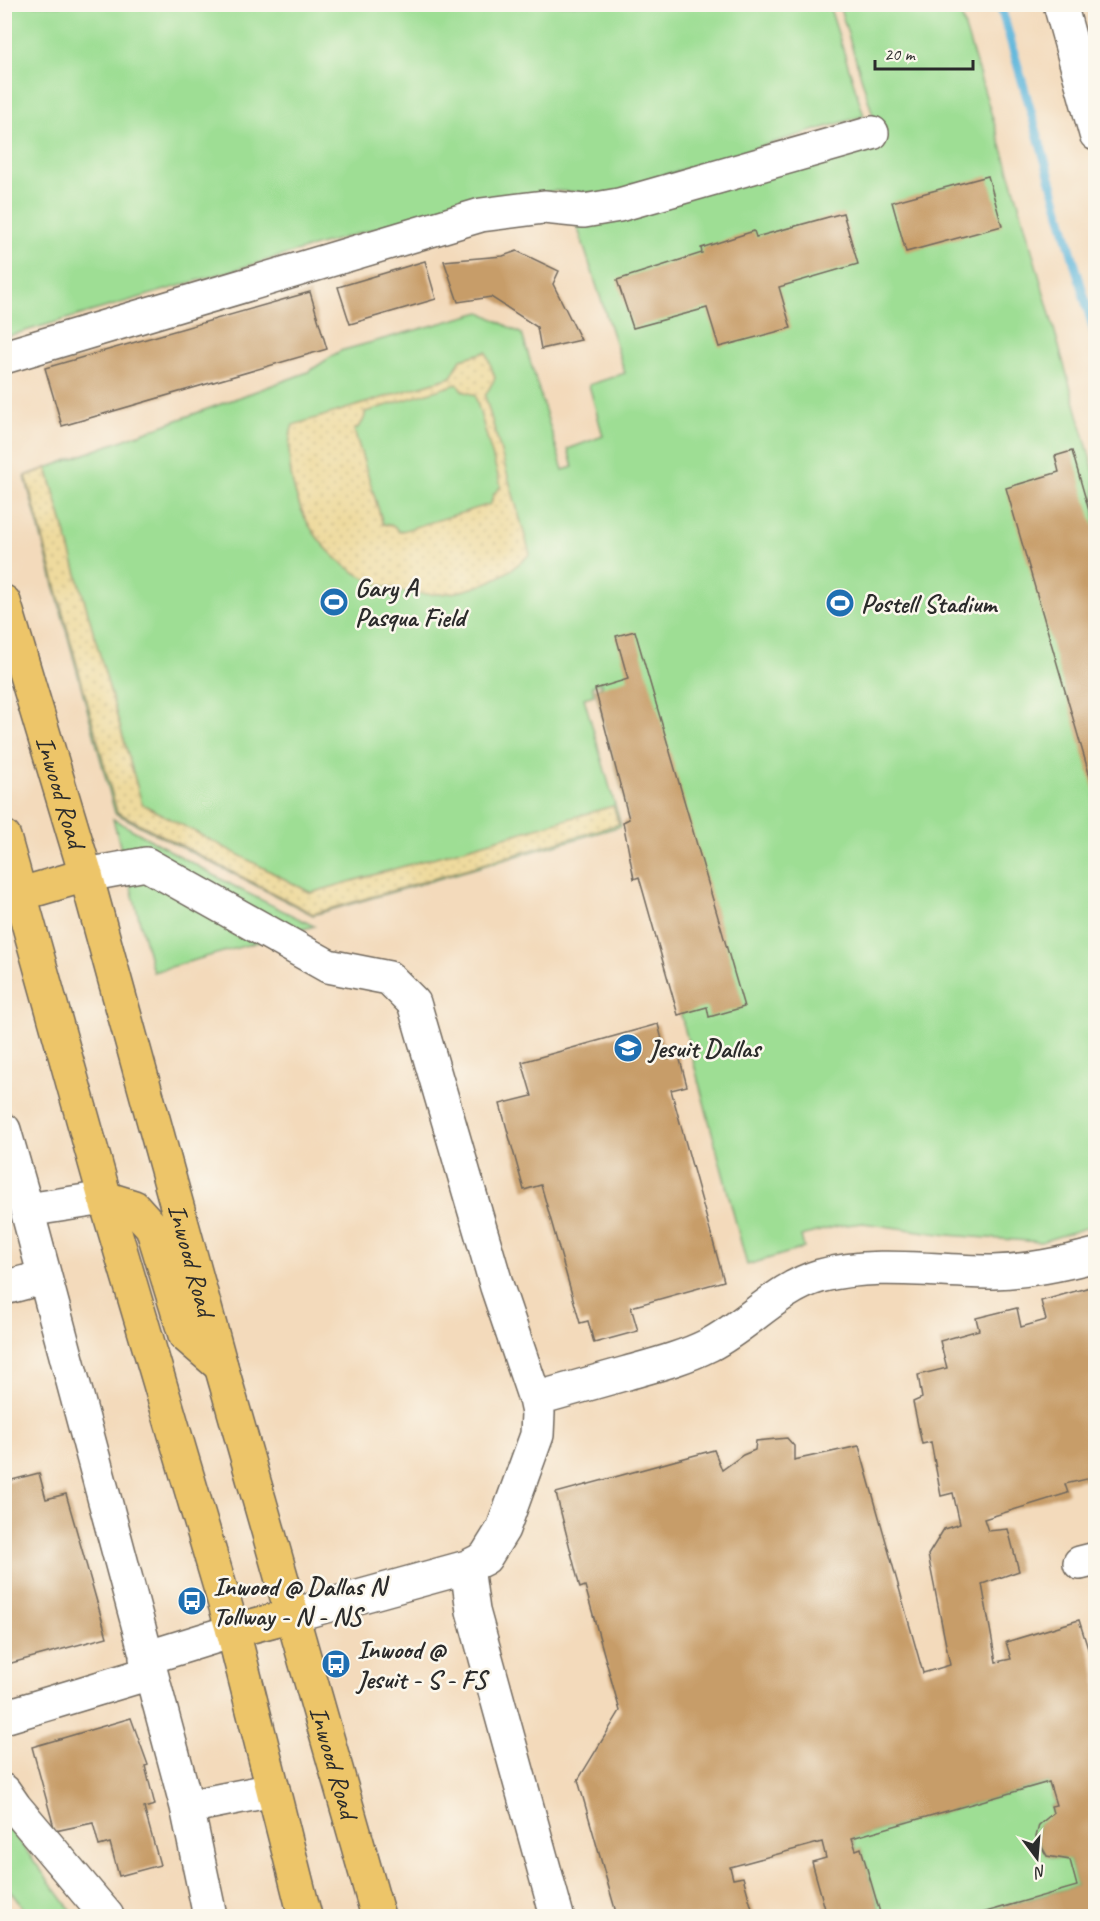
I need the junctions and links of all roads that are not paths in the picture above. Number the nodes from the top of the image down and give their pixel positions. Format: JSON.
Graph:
{"nodes":[{"id":1,"x":1060,"y":4,"type":"edge"},
{"id":2,"x":872,"y":133,"type":"dead end"},
{"id":3,"x":1095,"y":134,"type":"edge"},
{"id":4,"x":4,"y":357,"type":"edge"},
{"id":5,"x":4,"y":602,"type":"edge"},
{"id":6,"x":4,"y":837,"type":"edge"},
{"id":7,"x":86,"y":875,"type":"junction"},
{"id":8,"x":13,"y":896,"type":"edge"},
{"id":9,"x":4,"y":1130,"type":"edge"},
{"id":10,"x":105,"y":1198,"type":"junction"},
{"id":11,"x":27,"y":1210,"type":"junction"},
{"id":12,"x":1095,"y":1254,"type":"edge"},
{"id":13,"x":45,"y":1277,"type":"junction"},
{"id":14,"x":4,"y":1288,"type":"edge"},
{"id":15,"x":221,"y":1366,"type":"junction"},
{"id":16,"x":535,"y":1399,"type":"junction"},
{"id":17,"x":467,"y":1567,"type":"junction"},
{"id":18,"x":293,"y":1615,"type":"junction"},
{"id":19,"x":233,"y":1631,"type":"junction"},
{"id":20,"x":148,"y":1666,"type":"junction"},
{"id":21,"x":4,"y":1718,"type":"edge"},
{"id":22,"x":273,"y":1790,"type":"junction"},
{"id":23,"x":4,"y":1791,"type":"edge"},
{"id":24,"x":187,"y":1807,"type":"junction"},
{"id":25,"x":107,"y":1917,"type":"edge"},
{"id":26,"x":210,"y":1917,"type":"edge"},
{"id":27,"x":305,"y":1917,"type":"edge"},
{"id":28,"x":378,"y":1917,"type":"edge"},
{"id":29,"x":557,"y":1917,"type":"edge"}],
"edges":[{"from":1,"to":3,"type":"lane"},
{"from":2,"to":4,"type":"lane"},
{"from":5,"to":7,"type":"main road","name":"Inwood Road"},
{"from":6,"to":8,"type":"main road"},
{"from":7,"to":8,"type":"main road"},
{"from":7,"to":15,"type":"main road","name":"Inwood Road"},
{"from":7,"to":16,"type":"lane"},
{"from":8,"to":10,"type":"main road"},
{"from":9,"to":11,"type":"lane"},
{"from":10,"to":11,"type":"lane"},
{"from":10,"to":15,"type":"main road"},
{"from":10,"to":19,"type":"main road"},
{"from":11,"to":13,"type":"lane"},
{"from":12,"to":16,"type":"lane"},
{"from":13,"to":14,"type":"lane"},
{"from":13,"to":20,"type":"lane"},
{"from":15,"to":18,"type":"main road","name":"Inwood Road"},
{"from":16,"to":17,"type":"lane"},
{"from":17,"to":18,"type":"lane"},
{"from":17,"to":29,"type":"lane"},
{"from":18,"to":19,"type":"main road"},
{"from":18,"to":28,"type":"main road","name":"Inwood Road"},
{"from":19,"to":20,"type":"lane"},
{"from":19,"to":22,"type":"main road"},
{"from":20,"to":21,"type":"lane"},
{"from":20,"to":24,"type":"lane"},
{"from":22,"to":24,"type":"lane"},
{"from":22,"to":27,"type":"main road"},
{"from":23,"to":25,"type":"lane"},
{"from":24,"to":26,"type":"lane"}]}
